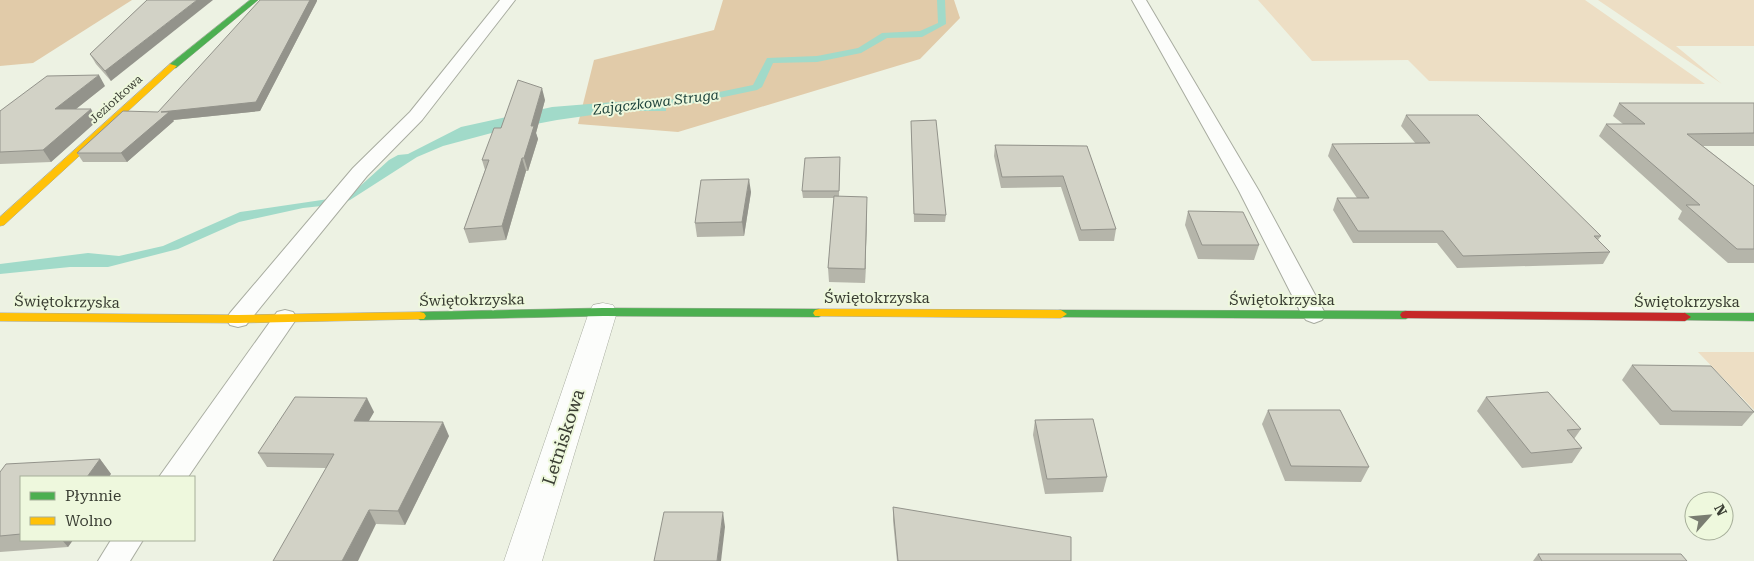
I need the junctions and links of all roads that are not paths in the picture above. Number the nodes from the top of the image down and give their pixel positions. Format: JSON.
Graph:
{"nodes":[{"id":1,"x":254,"y":0,"type":"edge"},
{"id":2,"x":508,"y":0,"type":"edge"},
{"id":3,"x":1139,"y":0,"type":"edge"},
{"id":4,"x":0,"y":222,"type":"edge"},
{"id":5,"x":603,"y":312,"type":"junction"},
{"id":6,"x":1314,"y":315,"type":"junction"},
{"id":7,"x":0,"y":316,"type":"edge"},
{"id":8,"x":1754,"y":317,"type":"edge"},
{"id":9,"x":285,"y":318,"type":"junction"},
{"id":10,"x":238,"y":319,"type":"junction"},
{"id":11,"x":174,"y":476,"type":"edge"},
{"id":12,"x":127,"y":541,"type":"edge"},
{"id":13,"x":113,"y":561,"type":"edge"},
{"id":14,"x":523,"y":561,"type":"edge"}],
"edges":[{"from":1,"to":4,"type":"street","name":"Jeziorkowa"},
{"from":2,"to":10,"type":"lane"},
{"from":3,"to":6,"type":"lane"},
{"from":5,"to":6,"type":"street","name":"Świętokrzyska"},
{"from":5,"to":9,"type":"street","name":"Świętokrzyska"},
{"from":5,"to":14,"type":"street","name":"Letniskowa"},
{"from":6,"to":8,"type":"street","name":"Świętokrzyska"},
{"from":7,"to":10,"type":"street","name":"Świętokrzyska"},
{"from":9,"to":10,"type":"street","name":"Świętokrzyska"},
{"from":9,"to":11,"type":"lane"},
{"from":12,"to":13,"type":"lane"}]}
